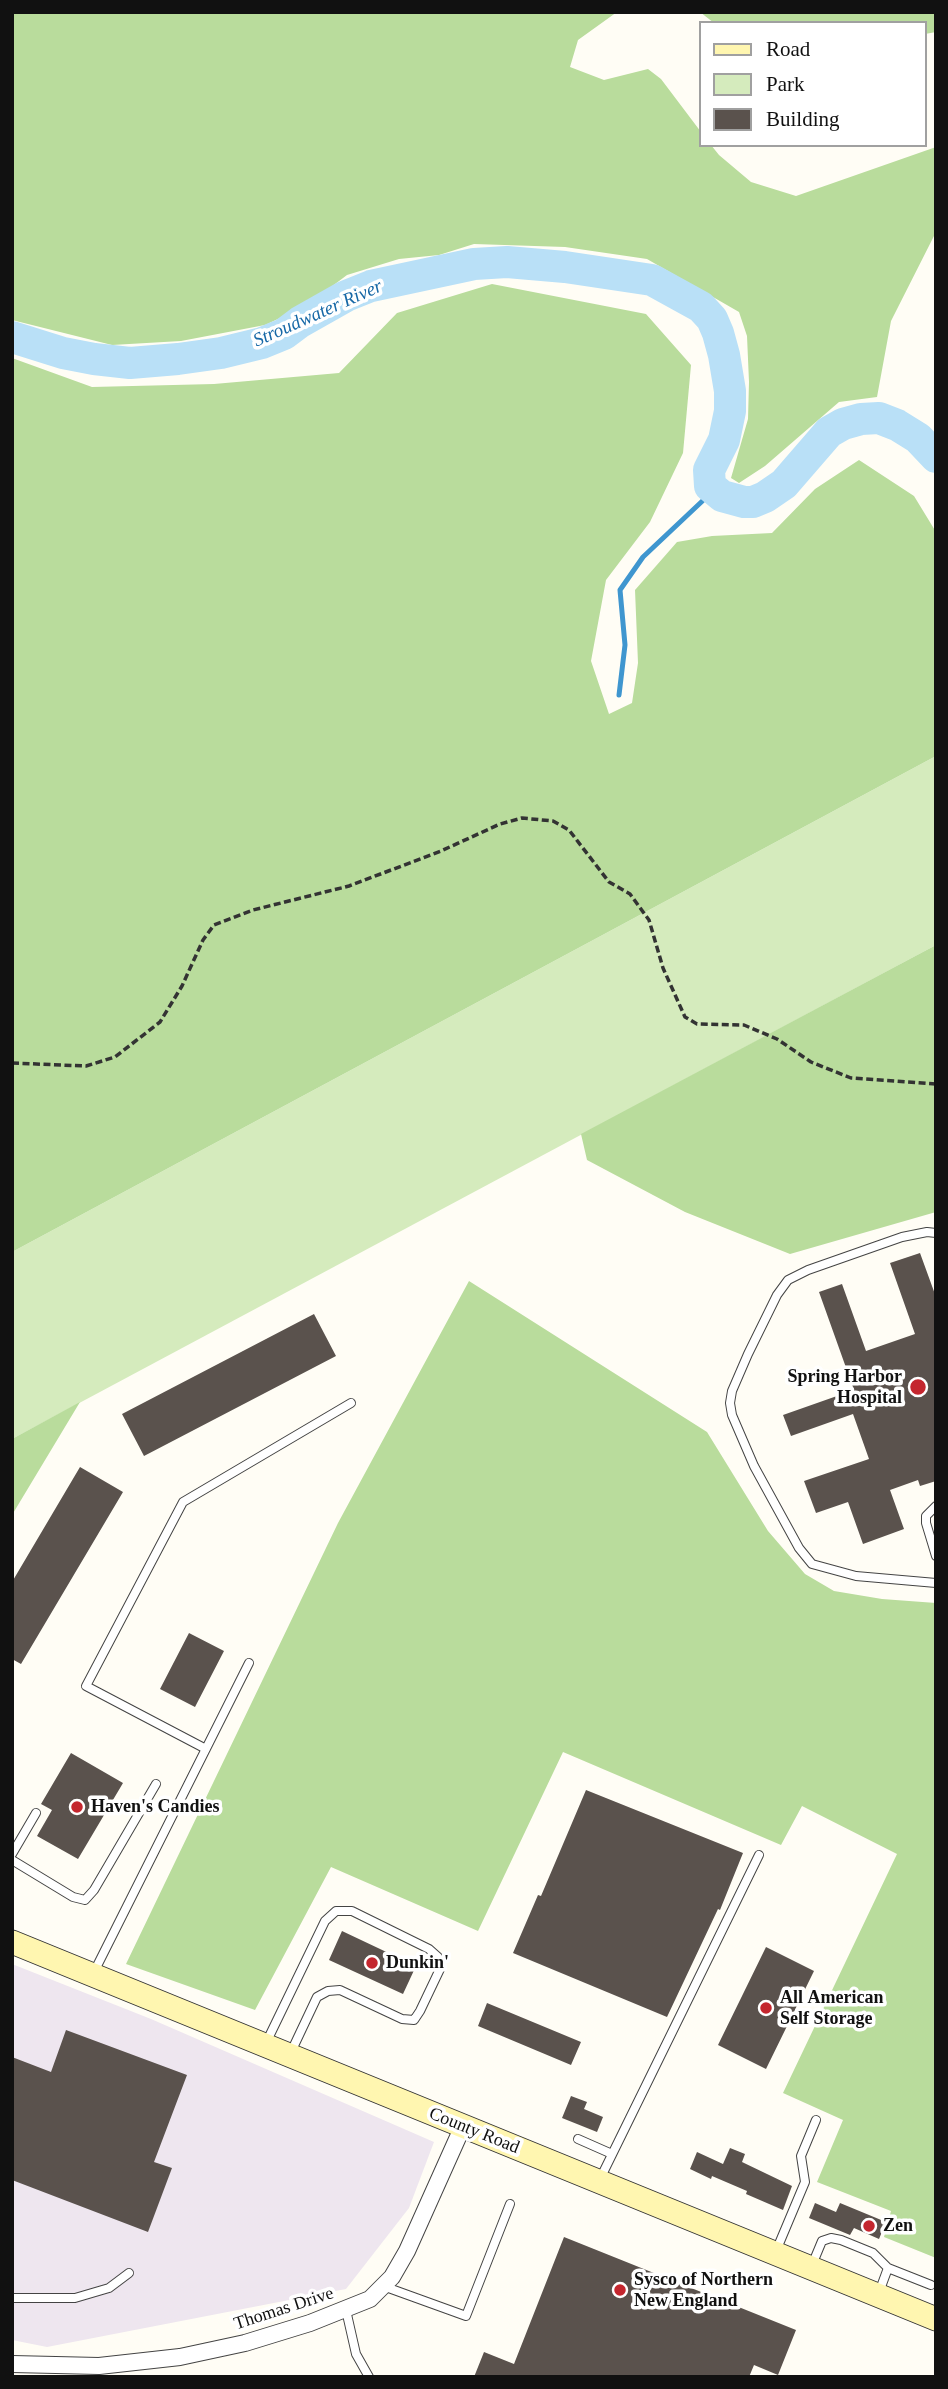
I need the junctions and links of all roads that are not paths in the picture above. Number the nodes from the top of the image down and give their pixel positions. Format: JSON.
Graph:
{"nodes":[{"id":1,"x":936,"y":1233,"type":"edge"},
{"id":2,"x":351,"y":1403,"type":"dead end"},
{"id":3,"x":936,"y":1506,"type":"edge"},
{"id":4,"x":936,"y":1556,"type":"edge"},
{"id":5,"x":936,"y":1583,"type":"edge"},
{"id":6,"x":249,"y":1663,"type":"dead end"},
{"id":7,"x":206,"y":1749,"type":"junction"},
{"id":8,"x":156,"y":1784,"type":"dead end"},
{"id":9,"x":36,"y":1813,"type":"dead end"},
{"id":10,"x":12,"y":1854,"type":"edge"},
{"id":11,"x":759,"y":1855,"type":"dead end"},
{"id":12,"x":12,"y":1860,"type":"edge"},
{"id":13,"x":12,"y":1942,"type":"edge"},
{"id":14,"x":93,"y":1975,"type":"junction"},
{"id":15,"x":265,"y":2045,"type":"junction"},
{"id":16,"x":289,"y":2055,"type":"junction"},
{"id":17,"x":816,"y":2120,"type":"dead end"},
{"id":18,"x":463,"y":2126,"type":"junction"},
{"id":19,"x":578,"y":2139,"type":"dead end"},
{"id":20,"x":612,"y":2154,"type":"junction"},
{"id":21,"x":598,"y":2181,"type":"junction"},
{"id":22,"x":510,"y":2204,"type":"dead end"},
{"id":23,"x":775,"y":2253,"type":"junction"},
{"id":24,"x":811,"y":2268,"type":"junction"},
{"id":25,"x":888,"y":2268,"type":"junction"},
{"id":26,"x":129,"y":2273,"type":"dead end"},
{"id":27,"x":931,"y":2284,"type":"dead end"},
{"id":28,"x":383,"y":2286,"type":"junction"},
{"id":29,"x":878,"y":2295,"type":"junction"},
{"id":30,"x":12,"y":2298,"type":"edge"},
{"id":31,"x":346,"y":2310,"type":"junction"},
{"id":32,"x":936,"y":2319,"type":"edge"},
{"id":33,"x":12,"y":2364,"type":"edge"},
{"id":34,"x":369,"y":2377,"type":"edge"}],
"edges":[{"from":1,"to":5,"type":"lane"},
{"from":2,"to":7,"type":"lane"},
{"from":3,"to":4,"type":"lane"},
{"from":6,"to":7,"type":"lane"},
{"from":7,"to":14,"type":"lane"},
{"from":8,"to":12,"type":"lane"},
{"from":9,"to":10,"type":"lane"},
{"from":11,"to":20,"type":"lane"},
{"from":13,"to":14,"type":"main road","name":"County Road"},
{"from":14,"to":15,"type":"main road","name":"County Road"},
{"from":15,"to":16,"type":"main road","name":"County Road"},
{"from":15,"to":16,"type":"lane"},
{"from":16,"to":18,"type":"main road","name":"County Road"},
{"from":17,"to":23,"type":"lane"},
{"from":18,"to":21,"type":"main road","name":"County Road"},
{"from":18,"to":28,"type":"street","name":"Thomas Drive"},
{"from":19,"to":20,"type":"lane"},
{"from":20,"to":21,"type":"lane"},
{"from":21,"to":23,"type":"main road","name":"County Road"},
{"from":22,"to":28,"type":"lane"},
{"from":23,"to":24,"type":"main road","name":"County Road"},
{"from":24,"to":25,"type":"lane"},
{"from":24,"to":29,"type":"main road","name":"County Road"},
{"from":25,"to":27,"type":"lane"},
{"from":25,"to":29,"type":"lane"},
{"from":26,"to":30,"type":"lane"},
{"from":28,"to":31,"type":"street","name":"Thomas Drive"},
{"from":29,"to":32,"type":"main road","name":"County Road"},
{"from":31,"to":33,"type":"street","name":"Thomas Drive"},
{"from":31,"to":34,"type":"lane"}]}
